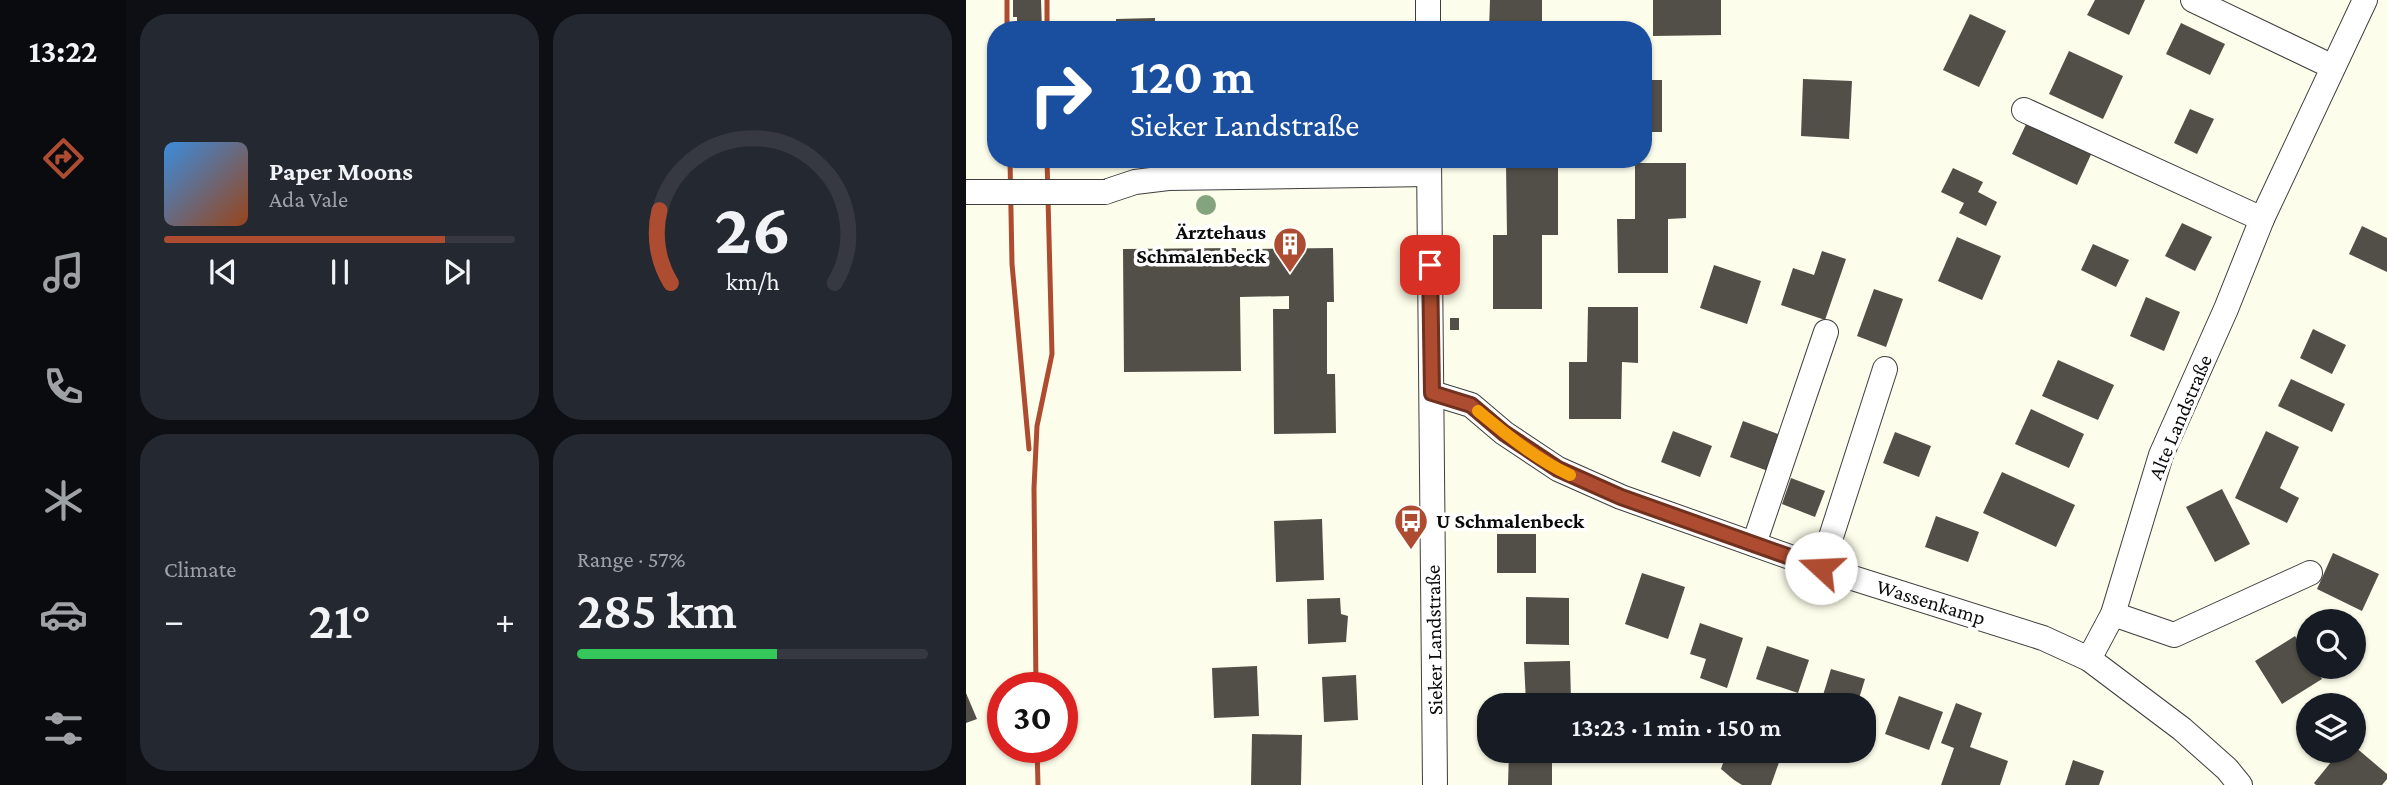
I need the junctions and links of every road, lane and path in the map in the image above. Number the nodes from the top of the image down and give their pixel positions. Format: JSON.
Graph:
{"nodes":[{"id":1,"x":1428,"y":0,"type":"edge"},
{"id":2,"x":2193,"y":0,"type":"edge"},
{"id":3,"x":2365,"y":0,"type":"edge"},
{"id":4,"x":1428,"y":21,"type":"edge"},
{"id":5,"x":2333,"y":66,"type":"junction"},
{"id":6,"x":2024,"y":110,"type":"dead end"},
{"id":7,"x":1405,"y":168,"type":"edge"},
{"id":8,"x":1429,"y":168,"type":"edge"},
{"id":9,"x":966,"y":192,"type":"edge"},
{"id":10,"x":2262,"y":219,"type":"junction"},
{"id":11,"x":1826,"y":332,"type":"dead end"},
{"id":12,"x":1885,"y":369,"type":"dead end"},
{"id":13,"x":1432,"y":393,"type":"junction"},
{"id":14,"x":1754,"y":544,"type":"junction"},
{"id":15,"x":1821,"y":568,"type":"junction"},
{"id":16,"x":2310,"y":573,"type":"dead end"},
{"id":17,"x":2113,"y":614,"type":"junction"},
{"id":18,"x":2089,"y":659,"type":"junction"},
{"id":19,"x":1435,"y":785,"type":"edge"},
{"id":20,"x":2240,"y":785,"type":"edge"}],
"edges":[{"from":1,"to":4,"type":"street"},
{"from":2,"to":5,"type":"street"},
{"from":3,"to":5,"type":"street","name":"Alte Landstraße"},
{"from":5,"to":10,"type":"street","name":"Alte Landstraße"},
{"from":6,"to":10,"type":"street"},
{"from":7,"to":9,"type":"street","bridge":true},
{"from":8,"to":13,"type":"street","name":"Sieker Landstraße"},
{"from":10,"to":17,"type":"street","name":"Alte Landstraße"},
{"from":11,"to":14,"type":"street"},
{"from":12,"to":15,"type":"street"},
{"from":13,"to":14,"type":"street","name":"Wassenkamp"},
{"from":13,"to":19,"type":"street","name":"Sieker Landstraße"},
{"from":14,"to":15,"type":"street","name":"Wassenkamp"},
{"from":15,"to":18,"type":"street","name":"Wassenkamp"},
{"from":16,"to":17,"type":"street"},
{"from":17,"to":18,"type":"street","name":"Alte Landstraße"},
{"from":18,"to":20,"type":"street"}]}
